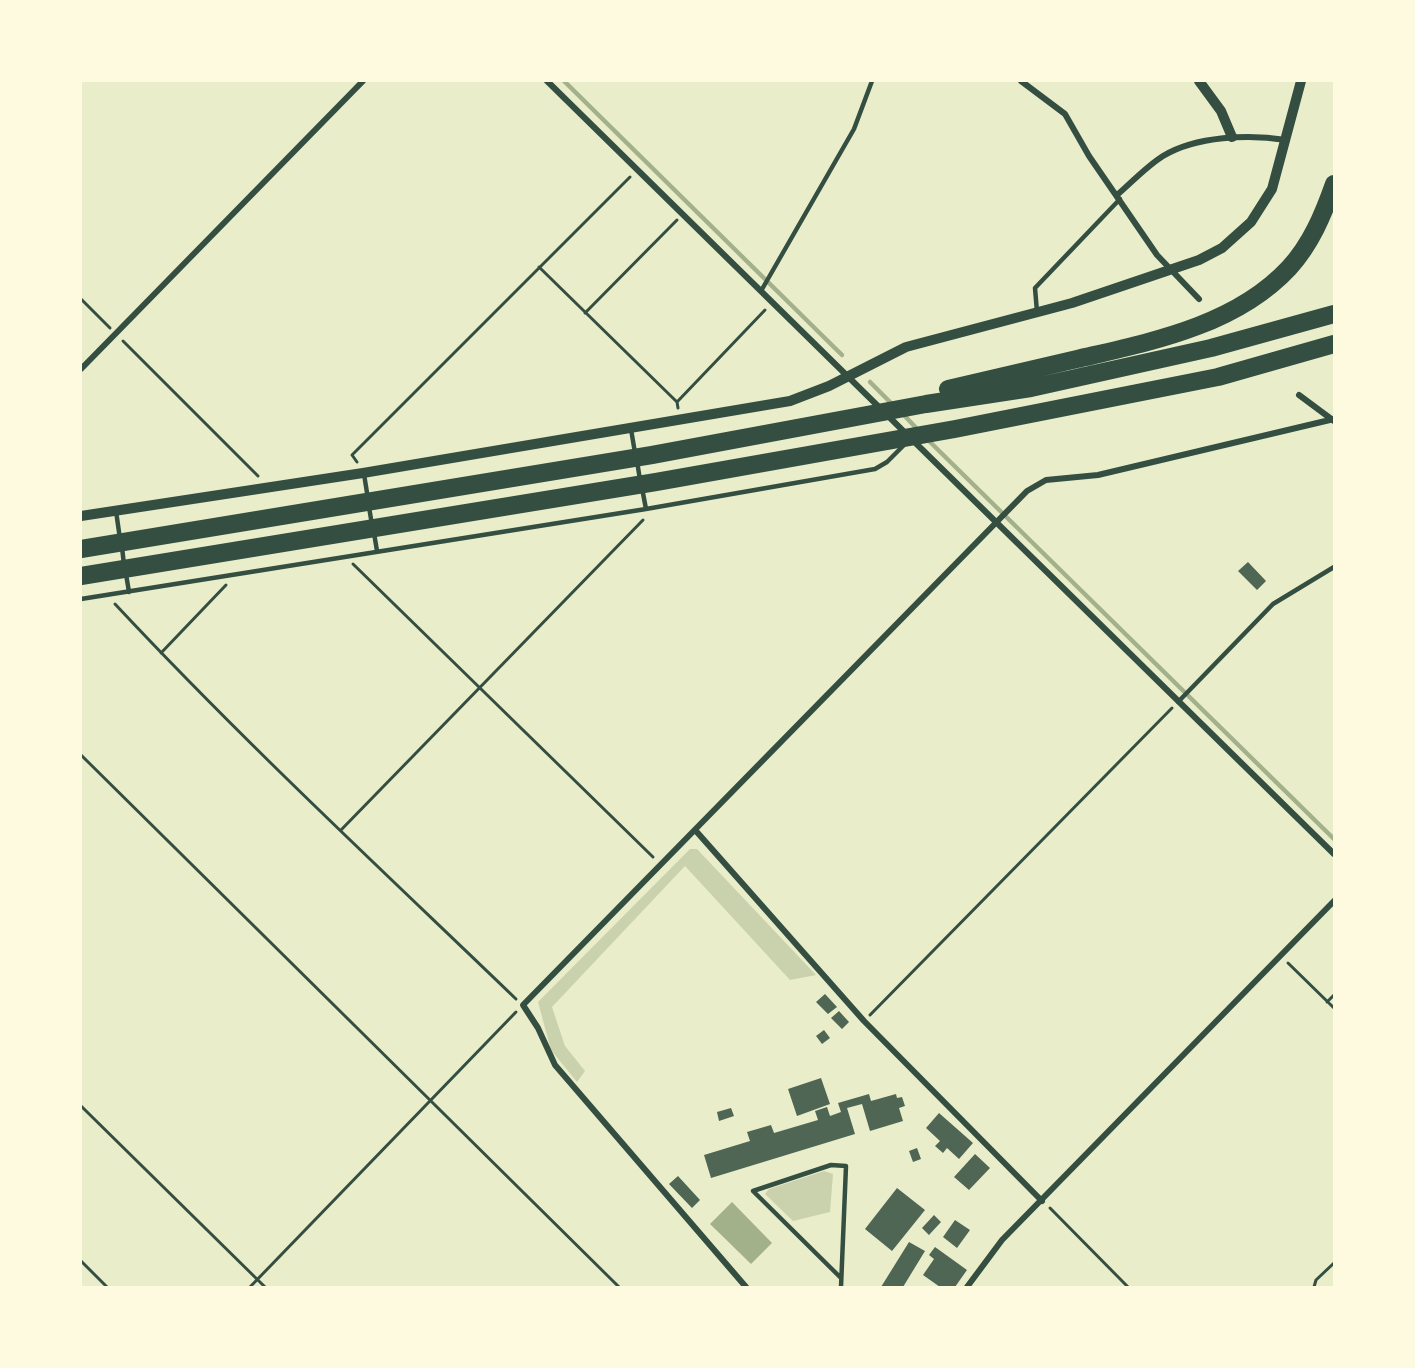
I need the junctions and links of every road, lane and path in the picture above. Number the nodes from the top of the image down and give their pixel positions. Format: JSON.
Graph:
{"nodes":[{"id":1,"x":363,"y":81,"type":"edge"},
{"id":2,"x":547,"y":81,"type":"edge"},
{"id":3,"x":872,"y":81,"type":"edge"},
{"id":4,"x":1021,"y":81,"type":"edge"},
{"id":5,"x":1198,"y":81,"type":"edge"},
{"id":6,"x":1301,"y":81,"type":"edge"},
{"id":7,"x":1232,"y":137,"type":"junction"},
{"id":8,"x":1286,"y":140,"type":"junction"},
{"id":9,"x":638,"y":169,"type":"junction"},
{"id":10,"x":1334,"y":184,"type":"edge"},
{"id":11,"x":1118,"y":197,"type":"junction"},
{"id":12,"x":683,"y":214,"type":"junction"},
{"id":13,"x":539,"y":267,"type":"junction"},
{"id":14,"x":1170,"y":270,"type":"junction"},
{"id":15,"x":761,"y":291,"type":"junction"},
{"id":16,"x":81,"y":299,"type":"edge"},
{"id":17,"x":1199,"y":299,"type":"dead end"},
{"id":18,"x":772,"y":302,"type":"junction"},
{"id":19,"x":585,"y":313,"type":"junction"},
{"id":20,"x":1038,"y":314,"type":"junction"},
{"id":21,"x":1334,"y":314,"type":"edge"},
{"id":22,"x":116,"y":334,"type":"junction"},
{"id":23,"x":1334,"y":344,"type":"edge"},
{"id":24,"x":81,"y":369,"type":"edge"},
{"id":25,"x":849,"y":376,"type":"junction"},
{"id":26,"x":1299,"y":394,"type":"dead end"},
{"id":27,"x":925,"y":399,"type":"junction"},
{"id":28,"x":677,"y":402,"type":"junction"},
{"id":29,"x":1333,"y":420,"type":"edge"},
{"id":30,"x":680,"y":421,"type":"junction"},
{"id":31,"x":631,"y":429,"type":"junction"},
{"id":32,"x":912,"y":437,"type":"junction"},
{"id":33,"x":363,"y":473,"type":"junction"},
{"id":34,"x":263,"y":488,"type":"junction"},
{"id":35,"x":646,"y":510,"type":"junction"},
{"id":36,"x":116,"y":511,"type":"junction"},
{"id":37,"x":81,"y":516,"type":"edge"},
{"id":38,"x":998,"y":523,"type":"junction"},
{"id":39,"x":81,"y":549,"type":"edge"},
{"id":40,"x":377,"y":551,"type":"junction"},
{"id":41,"x":345,"y":557,"type":"junction"},
{"id":42,"x":1334,"y":567,"type":"edge"},
{"id":43,"x":233,"y":575,"type":"junction"},
{"id":44,"x":81,"y":576,"type":"edge"},
{"id":45,"x":129,"y":592,"type":"junction"},
{"id":46,"x":107,"y":595,"type":"junction"},
{"id":47,"x":81,"y":599,"type":"edge"},
{"id":48,"x":161,"y":653,"type":"junction"},
{"id":49,"x":479,"y":688,"type":"junction"},
{"id":50,"x":1178,"y":702,"type":"junction"},
{"id":51,"x":81,"y":755,"type":"edge"},
{"id":52,"x":340,"y":830,"type":"junction"},
{"id":53,"x":696,"y":831,"type":"junction"},
{"id":54,"x":1334,"y":854,"type":"edge"},
{"id":55,"x":662,"y":866,"type":"junction"},
{"id":56,"x":1334,"y":901,"type":"edge"},
{"id":57,"x":1280,"y":956,"type":"junction"},
{"id":58,"x":1334,"y":995,"type":"edge"},
{"id":59,"x":1327,"y":1002,"type":"junction"},
{"id":60,"x":523,"y":1005,"type":"junction"},
{"id":61,"x":1334,"y":1008,"type":"edge"},
{"id":62,"x":864,"y":1021,"type":"junction"},
{"id":63,"x":429,"y":1099,"type":"junction"},
{"id":64,"x":81,"y":1106,"type":"edge"},
{"id":65,"x":1042,"y":1201,"type":"junction"},
{"id":66,"x":81,"y":1261,"type":"edge"},
{"id":67,"x":1334,"y":1263,"type":"edge"},
{"id":68,"x":841,"y":1278,"type":"junction"},
{"id":69,"x":258,"y":1279,"type":"junction"},
{"id":70,"x":107,"y":1287,"type":"edge"},
{"id":71,"x":250,"y":1287,"type":"edge"},
{"id":72,"x":265,"y":1287,"type":"edge"},
{"id":73,"x":619,"y":1287,"type":"edge"},
{"id":74,"x":746,"y":1287,"type":"edge"},
{"id":75,"x":841,"y":1287,"type":"edge"},
{"id":76,"x":967,"y":1287,"type":"edge"},
{"id":77,"x":1128,"y":1287,"type":"edge"},
{"id":78,"x":1314,"y":1287,"type":"edge"}],
"edges":[{"from":1,"to":22,"type":"street"},
{"from":2,"to":9,"type":"street"},
{"from":3,"to":15,"type":"lane"},
{"from":4,"to":11,"type":"street"},
{"from":5,"to":7,"type":"street"},
{"from":6,"to":8,"type":"street"},
{"from":7,"to":8,"type":"street"},
{"from":7,"to":11,"type":"street"},
{"from":8,"to":14,"type":"street"},
{"from":9,"to":12,"type":"street"},
{"from":9,"to":13,"type":"path"},
{"from":10,"to":27,"type":"highway"},
{"from":11,"to":14,"type":"street"},
{"from":11,"to":20,"type":"lane"},
{"from":12,"to":15,"type":"street"},
{"from":12,"to":19,"type":"path"},
{"from":13,"to":19,"type":"path"},
{"from":13,"to":33,"type":"path"},
{"from":14,"to":17,"type":"street"},
{"from":14,"to":20,"type":"street"},
{"from":15,"to":18,"type":"street"},
{"from":16,"to":22,"type":"path"},
{"from":18,"to":25,"type":"street"},
{"from":18,"to":28,"type":"path"},
{"from":19,"to":28,"type":"path"},
{"from":20,"to":25,"type":"street"},
{"from":21,"to":27,"type":"highway"},
{"from":22,"to":24,"type":"street"},
{"from":22,"to":34,"type":"path"},
{"from":23,"to":44,"type":"highway"},
{"from":25,"to":30,"type":"street"},
{"from":25,"to":32,"type":"street"},
{"from":26,"to":29,"type":"street"},
{"from":27,"to":39,"type":"highway"},
{"from":28,"to":30,"type":"path"},
{"from":29,"to":38,"type":"street"},
{"from":30,"to":31,"type":"street"},
{"from":31,"to":33,"type":"street"},
{"from":31,"to":35,"type":"lane"},
{"from":32,"to":35,"type":"lane"},
{"from":32,"to":38,"type":"street"},
{"from":33,"to":34,"type":"street"},
{"from":33,"to":40,"type":"lane"},
{"from":34,"to":36,"type":"street"},
{"from":35,"to":40,"type":"lane"},
{"from":35,"to":49,"type":"path"},
{"from":36,"to":37,"type":"street"},
{"from":36,"to":45,"type":"lane"},
{"from":38,"to":50,"type":"street"},
{"from":38,"to":53,"type":"street"},
{"from":40,"to":41,"type":"lane"},
{"from":41,"to":43,"type":"lane"},
{"from":41,"to":49,"type":"path"},
{"from":42,"to":50,"type":"lane"},
{"from":43,"to":45,"type":"lane"},
{"from":43,"to":48,"type":"path"},
{"from":45,"to":46,"type":"lane"},
{"from":46,"to":47,"type":"lane"},
{"from":46,"to":48,"type":"path"},
{"from":48,"to":52,"type":"path"},
{"from":49,"to":52,"type":"path"},
{"from":49,"to":55,"type":"path"},
{"from":50,"to":54,"type":"street"},
{"from":50,"to":62,"type":"path"},
{"from":51,"to":63,"type":"path"},
{"from":52,"to":60,"type":"path"},
{"from":53,"to":55,"type":"street"},
{"from":53,"to":62,"type":"street"},
{"from":55,"to":60,"type":"street"},
{"from":56,"to":57,"type":"street"},
{"from":57,"to":59,"type":"path"},
{"from":57,"to":65,"type":"street"},
{"from":58,"to":59,"type":"path"},
{"from":59,"to":61,"type":"path"},
{"from":60,"to":63,"type":"path"},
{"from":60,"to":74,"type":"street"},
{"from":62,"to":65,"type":"street"},
{"from":63,"to":69,"type":"path"},
{"from":63,"to":73,"type":"path"},
{"from":64,"to":69,"type":"path"},
{"from":65,"to":76,"type":"street"},
{"from":65,"to":77,"type":"path"},
{"from":66,"to":70,"type":"path"},
{"from":67,"to":78,"type":"path"},
{"from":68,"to":68,"type":"lane"},
{"from":68,"to":75,"type":"lane"},
{"from":69,"to":71,"type":"path"},
{"from":69,"to":72,"type":"path"}]}
